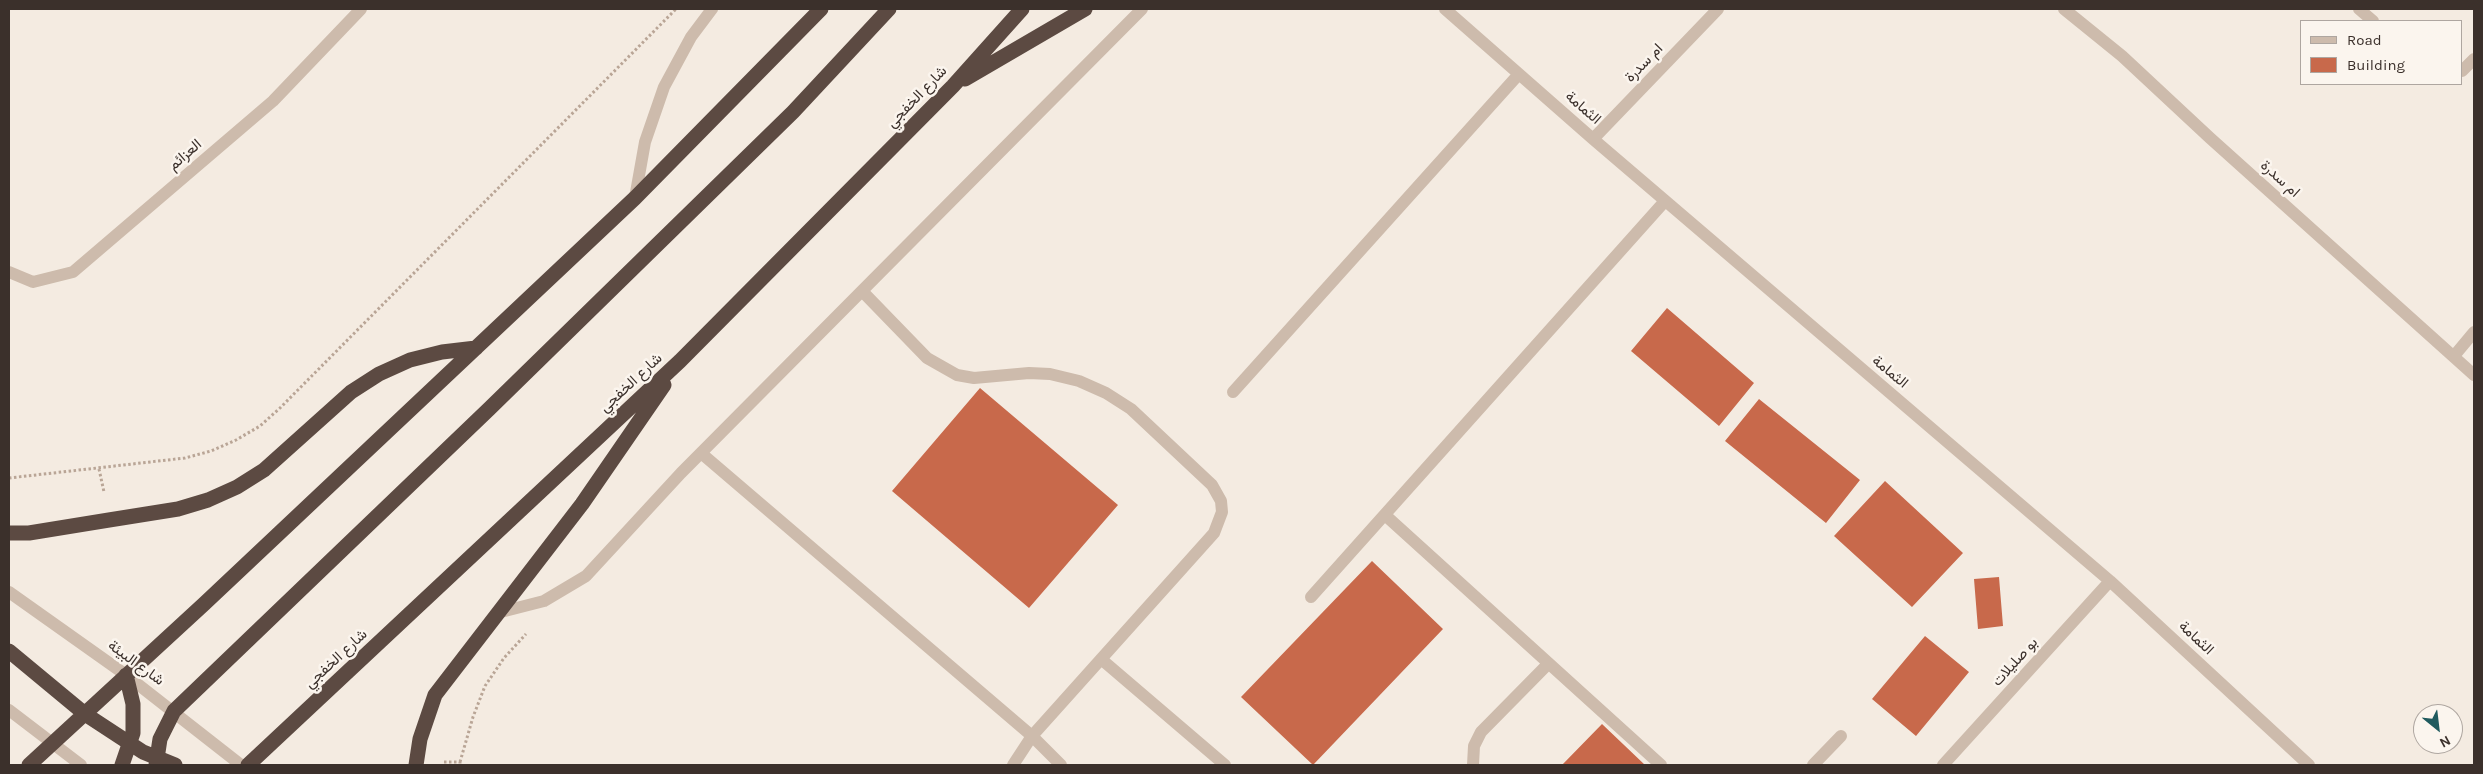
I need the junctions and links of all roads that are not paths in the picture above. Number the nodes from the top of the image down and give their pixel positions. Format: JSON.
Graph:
{"nodes":[{"id":1,"x":361,"y":9,"type":"edge"},
{"id":2,"x":712,"y":9,"type":"edge"},
{"id":3,"x":821,"y":9,"type":"edge"},
{"id":4,"x":889,"y":9,"type":"edge"},
{"id":5,"x":1022,"y":9,"type":"edge"},
{"id":6,"x":1085,"y":9,"type":"edge"},
{"id":7,"x":1142,"y":9,"type":"edge"},
{"id":8,"x":1445,"y":9,"type":"edge"},
{"id":9,"x":1718,"y":9,"type":"edge"},
{"id":10,"x":2064,"y":9,"type":"edge"},
{"id":11,"x":2359,"y":9,"type":"edge"},
{"id":12,"x":2372,"y":20,"type":"edge"},
{"id":13,"x":2474,"y":59,"type":"edge"},
{"id":14,"x":2463,"y":70,"type":"edge"},
{"id":15,"x":1519,"y":74,"type":"junction"},
{"id":16,"x":953,"y":86,"type":"junction"},
{"id":17,"x":1593,"y":139,"type":"junction"},
{"id":18,"x":635,"y":198,"type":"junction"},
{"id":19,"x":1666,"y":201,"type":"junction"},
{"id":20,"x":9,"y":272,"type":"edge"},
{"id":21,"x":862,"y":291,"type":"junction"},
{"id":22,"x":2474,"y":332,"type":"edge"},
{"id":23,"x":476,"y":348,"type":"junction"},
{"id":24,"x":2454,"y":356,"type":"junction"},
{"id":25,"x":680,"y":361,"type":"junction"},
{"id":26,"x":2474,"y":375,"type":"edge"},
{"id":27,"x":1233,"y":392,"type":"dead end"},
{"id":28,"x":701,"y":454,"type":"junction"},
{"id":29,"x":1385,"y":515,"type":"junction"},
{"id":30,"x":9,"y":533,"type":"edge"},
{"id":31,"x":2110,"y":580,"type":"junction"},
{"id":32,"x":9,"y":592,"type":"edge"},
{"id":33,"x":1311,"y":597,"type":"dead end"},
{"id":34,"x":497,"y":613,"type":"junction"},
{"id":35,"x":9,"y":651,"type":"edge"},
{"id":36,"x":1101,"y":659,"type":"junction"},
{"id":37,"x":1548,"y":664,"type":"junction"},
{"id":38,"x":126,"y":675,"type":"junction"},
{"id":39,"x":9,"y":710,"type":"edge"},
{"id":40,"x":174,"y":711,"type":"junction"},
{"id":41,"x":85,"y":714,"type":"junction"},
{"id":42,"x":1032,"y":736,"type":"junction"},
{"id":43,"x":1841,"y":736,"type":"dead end"},
{"id":44,"x":53,"y":743,"type":"junction"},
{"id":45,"x":130,"y":744,"type":"junction"},
{"id":46,"x":157,"y":762,"type":"edge"},
{"id":47,"x":29,"y":765,"type":"edge"},
{"id":48,"x":81,"y":765,"type":"edge"},
{"id":49,"x":122,"y":765,"type":"edge"},
{"id":50,"x":175,"y":765,"type":"edge"},
{"id":51,"x":241,"y":765,"type":"edge"},
{"id":52,"x":248,"y":765,"type":"edge"},
{"id":53,"x":416,"y":765,"type":"edge"},
{"id":54,"x":1013,"y":765,"type":"edge"},
{"id":55,"x":1061,"y":765,"type":"edge"},
{"id":56,"x":1225,"y":765,"type":"edge"},
{"id":57,"x":1473,"y":765,"type":"edge"},
{"id":58,"x":1661,"y":765,"type":"edge"},
{"id":59,"x":1813,"y":765,"type":"edge"},
{"id":60,"x":1943,"y":765,"type":"edge"},
{"id":61,"x":2310,"y":765,"type":"edge"}],
"edges":[{"from":1,"to":20,"type":"street","name":"العزائم"},
{"from":2,"to":18,"type":"street"},
{"from":3,"to":18,"type":"highway"},
{"from":4,"to":40,"type":"highway"},
{"from":5,"to":16,"type":"highway","name":"شارع الخفجي"},
{"from":6,"to":16,"type":"highway"},
{"from":7,"to":21,"type":"street"},
{"from":8,"to":15,"type":"street","name":"الثمامة"},
{"from":9,"to":17,"type":"street","name":"ام سدرة"},
{"from":10,"to":24,"type":"street","name":"ام سدرة"},
{"from":11,"to":12,"type":"street"},
{"from":13,"to":14,"type":"street"},
{"from":15,"to":17,"type":"street","name":"الثمامة"},
{"from":15,"to":27,"type":"street"},
{"from":16,"to":25,"type":"highway","name":"شارع الخفجي"},
{"from":17,"to":19,"type":"street","name":"الثمامة"},
{"from":18,"to":23,"type":"highway"},
{"from":19,"to":29,"type":"street"},
{"from":19,"to":31,"type":"street","name":"الثمامة"},
{"from":21,"to":28,"type":"street"},
{"from":21,"to":36,"type":"street"},
{"from":22,"to":24,"type":"street"},
{"from":23,"to":30,"type":"highway"},
{"from":23,"to":38,"type":"highway"},
{"from":24,"to":26,"type":"street","name":"ام سدرة"},
{"from":25,"to":34,"type":"highway"},
{"from":25,"to":52,"type":"highway","name":"شارع الخفجي"},
{"from":28,"to":34,"type":"street"},
{"from":28,"to":42,"type":"street"},
{"from":29,"to":33,"type":"street"},
{"from":29,"to":37,"type":"street"},
{"from":31,"to":60,"type":"street","name":"بو صليلات"},
{"from":31,"to":61,"type":"street","name":"الثمامة"},
{"from":32,"to":38,"type":"street","name":"شارع البيئة"},
{"from":34,"to":53,"type":"highway"},
{"from":35,"to":41,"type":"highway"},
{"from":36,"to":42,"type":"street"},
{"from":36,"to":56,"type":"street"},
{"from":37,"to":57,"type":"street"},
{"from":37,"to":58,"type":"street"},
{"from":38,"to":40,"type":"street","name":"شارع البيئة"},
{"from":38,"to":41,"type":"highway"},
{"from":38,"to":45,"type":"highway"},
{"from":39,"to":44,"type":"street"},
{"from":40,"to":46,"type":"highway"},
{"from":40,"to":51,"type":"street","name":"شارع البيئة"},
{"from":41,"to":44,"type":"highway"},
{"from":41,"to":45,"type":"highway"},
{"from":42,"to":54,"type":"street"},
{"from":42,"to":55,"type":"street"},
{"from":43,"to":59,"type":"street"},
{"from":44,"to":47,"type":"highway"},
{"from":44,"to":48,"type":"street"},
{"from":45,"to":46,"type":"highway"},
{"from":45,"to":49,"type":"highway"},
{"from":46,"to":50,"type":"highway"}]}
